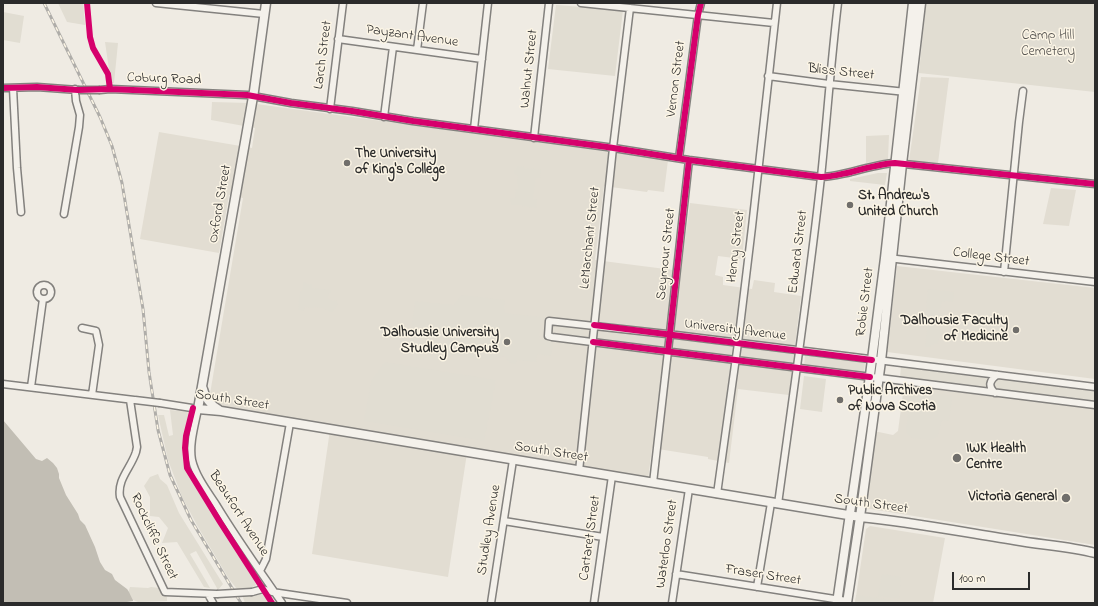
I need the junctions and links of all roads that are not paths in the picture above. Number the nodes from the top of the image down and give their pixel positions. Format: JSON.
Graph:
{"nodes":[{"id":1,"x":156,"y":3,"type":"edge"},
{"id":2,"x":266,"y":3,"type":"edge"},
{"id":3,"x":343,"y":3,"type":"edge"},
{"id":4,"x":423,"y":3,"type":"edge"},
{"id":5,"x":488,"y":3,"type":"edge"},
{"id":6,"x":549,"y":3,"type":"edge"},
{"id":7,"x":581,"y":3,"type":"edge"},
{"id":8,"x":701,"y":3,"type":"edge"},
{"id":9,"x":777,"y":3,"type":"edge"},
{"id":10,"x":838,"y":3,"type":"edge"},
{"id":11,"x":913,"y":3,"type":"edge"},
{"id":12,"x":921,"y":3,"type":"edge"},
{"id":13,"x":197,"y":5,"type":"edge"},
{"id":14,"x":630,"y":8,"type":"junction"},
{"id":15,"x":264,"y":14,"type":"junction"},
{"id":16,"x":698,"y":15,"type":"junction"},
{"id":17,"x":774,"y":23,"type":"junction"},
{"id":18,"x":338,"y":39,"type":"junction"},
{"id":19,"x":393,"y":47,"type":"junction"},
{"id":20,"x":417,"y":50,"type":"junction"},
{"id":21,"x":482,"y":59,"type":"junction"},
{"id":22,"x":768,"y":76,"type":"junction"},
{"id":23,"x":829,"y":84,"type":"junction"},
{"id":24,"x":3,"y":88,"type":"edge"},
{"id":25,"x":13,"y":88,"type":"junction"},
{"id":26,"x":76,"y":90,"type":"junction"},
{"id":27,"x":1023,"y":91,"type":"dead end"},
{"id":28,"x":907,"y":92,"type":"junction"},
{"id":29,"x":253,"y":96,"type":"junction"},
{"id":30,"x":330,"y":109,"type":"junction"},
{"id":31,"x":384,"y":116,"type":"junction"},
{"id":32,"x":474,"y":129,"type":"junction"},
{"id":33,"x":534,"y":138,"type":"junction"},
{"id":34,"x":613,"y":148,"type":"junction"},
{"id":35,"x":679,"y":158,"type":"junction"},
{"id":36,"x":689,"y":160,"type":"junction"},
{"id":37,"x":898,"y":164,"type":"junction"},
{"id":38,"x":758,"y":169,"type":"junction"},
{"id":39,"x":1014,"y":175,"type":"junction"},
{"id":40,"x":820,"y":177,"type":"junction"},
{"id":41,"x":1095,"y":184,"type":"edge"},
{"id":42,"x":21,"y":212,"type":"dead end"},
{"id":43,"x":64,"y":214,"type":"dead end"},
{"id":44,"x":889,"y":258,"type":"junction"},
{"id":45,"x":1004,"y":272,"type":"junction"},
{"id":46,"x":1095,"y":282,"type":"edge"},
{"id":47,"x":43,"y":299,"type":"dead end"},
{"id":48,"x":594,"y":325,"type":"junction"},
{"id":49,"x":82,"y":328,"type":"dead end"},
{"id":50,"x":670,"y":335,"type":"junction"},
{"id":51,"x":593,"y":342,"type":"junction"},
{"id":52,"x":738,"y":343,"type":"junction"},
{"id":53,"x":668,"y":351,"type":"junction"},
{"id":54,"x":799,"y":351,"type":"junction"},
{"id":55,"x":736,"y":360,"type":"junction"},
{"id":56,"x":872,"y":360,"type":"junction"},
{"id":57,"x":881,"y":361,"type":"junction"},
{"id":58,"x":797,"y":367,"type":"junction"},
{"id":59,"x":997,"y":375,"type":"junction"},
{"id":60,"x":874,"y":377,"type":"junction"},
{"id":61,"x":3,"y":384,"type":"edge"},
{"id":62,"x":202,"y":386,"type":"junction"},
{"id":63,"x":31,"y":387,"type":"junction"},
{"id":64,"x":1095,"y":387,"type":"edge"},
{"id":65,"x":995,"y":393,"type":"junction"},
{"id":66,"x":92,"y":395,"type":"junction"},
{"id":67,"x":133,"y":400,"type":"junction"},
{"id":68,"x":1095,"y":405,"type":"edge"},
{"id":69,"x":198,"y":409,"type":"junction"},
{"id":70,"x":221,"y":411,"type":"junction"},
{"id":71,"x":290,"y":423,"type":"junction"},
{"id":72,"x":513,"y":460,"type":"junction"},
{"id":73,"x":579,"y":471,"type":"junction"},
{"id":74,"x":612,"y":476,"type":"junction"},
{"id":75,"x":653,"y":483,"type":"junction"},
{"id":76,"x":688,"y":489,"type":"junction"},
{"id":77,"x":717,"y":494,"type":"junction"},
{"id":78,"x":775,"y":503,"type":"junction"},
{"id":79,"x":850,"y":515,"type":"junction"},
{"id":80,"x":860,"y":517,"type":"junction"},
{"id":81,"x":504,"y":521,"type":"junction"},
{"id":82,"x":603,"y":537,"type":"junction"},
{"id":83,"x":1095,"y":553,"type":"edge"},
{"id":84,"x":260,"y":571,"type":"junction"},
{"id":85,"x":676,"y":574,"type":"junction"},
{"id":86,"x":757,"y":587,"type":"junction"},
{"id":87,"x":274,"y":592,"type":"junction"},
{"id":88,"x":208,"y":594,"type":"junction"},
{"id":89,"x":837,"y":601,"type":"edge"},
{"id":90,"x":847,"y":602,"type":"edge"},
{"id":91,"x":214,"y":603,"type":"edge"},
{"id":92,"x":282,"y":603,"type":"edge"},
{"id":93,"x":347,"y":603,"type":"edge"},
{"id":94,"x":491,"y":603,"type":"edge"},
{"id":95,"x":594,"y":603,"type":"edge"},
{"id":96,"x":672,"y":603,"type":"edge"}],
"edges":[{"from":1,"to":13,"type":"street"},
{"from":2,"to":15,"type":"main road","name":"Oxford Street"},
{"from":3,"to":18,"type":"street","name":"Larch Street"},
{"from":4,"to":20,"type":"street"},
{"from":5,"to":21,"type":"street"},
{"from":6,"to":33,"type":"street","name":"Walnut Street"},
{"from":7,"to":14,"type":"street"},
{"from":8,"to":16,"type":"street","name":"Vernon Street"},
{"from":9,"to":17,"type":"street","name":"Henry Street"},
{"from":10,"to":23,"type":"street","name":"Edward Street"},
{"from":11,"to":28,"type":"main road","name":"Robie Street"},
{"from":12,"to":28,"type":"main road","name":"Robie Street"},
{"from":13,"to":15,"type":"street"},
{"from":14,"to":16,"type":"street"},
{"from":14,"to":34,"type":"street","name":"LeMarchant Street"},
{"from":15,"to":29,"type":"main road","name":"Oxford Street"},
{"from":16,"to":17,"type":"street"},
{"from":16,"to":35,"type":"street","name":"Vernon Street"},
{"from":17,"to":22,"type":"street","name":"Henry Street"},
{"from":18,"to":19,"type":"street","name":"Payzant Avenue"},
{"from":18,"to":30,"type":"street","name":"Larch Street"},
{"from":19,"to":20,"type":"street","name":"Payzant Avenue"},
{"from":19,"to":31,"type":"street"},
{"from":20,"to":21,"type":"street","name":"Payzant Avenue"},
{"from":21,"to":32,"type":"street"},
{"from":22,"to":23,"type":"street","name":"Bliss Street"},
{"from":22,"to":38,"type":"street","name":"Henry Street"},
{"from":23,"to":28,"type":"street","name":"Bliss Street"},
{"from":23,"to":40,"type":"street","name":"Edward Street"},
{"from":24,"to":25,"type":"street","name":"Coburg Road"},
{"from":25,"to":26,"type":"street","name":"Coburg Road"},
{"from":25,"to":42,"type":"street"},
{"from":26,"to":29,"type":"street","name":"Coburg Road","bridge":true},
{"from":26,"to":43,"type":"street"},
{"from":27,"to":39,"type":"street"},
{"from":28,"to":37,"type":"main road","name":"Robie Street"},
{"from":29,"to":30,"type":"street","name":"Coburg Road"},
{"from":29,"to":62,"type":"main road","name":"Oxford Street"},
{"from":30,"to":31,"type":"street","name":"Coburg Road"},
{"from":31,"to":32,"type":"street","name":"Coburg Road"},
{"from":32,"to":33,"type":"street","name":"Coburg Road"},
{"from":33,"to":34,"type":"street","name":"Coburg Road"},
{"from":34,"to":35,"type":"street","name":"Coburg Road"},
{"from":34,"to":48,"type":"street","name":"LeMarchant Street"},
{"from":35,"to":36,"type":"street","name":"Coburg Road"},
{"from":36,"to":38,"type":"street","name":"Coburg Road"},
{"from":36,"to":50,"type":"street","name":"Seymour Street"},
{"from":37,"to":39,"type":"street","name":"Coburg Road"},
{"from":37,"to":40,"type":"street","name":"Coburg Road"},
{"from":37,"to":44,"type":"main road","name":"Robie Street"},
{"from":38,"to":40,"type":"street","name":"Coburg Road"},
{"from":38,"to":52,"type":"street","name":"Henry Street"},
{"from":39,"to":41,"type":"street","name":"Coburg Road"},
{"from":39,"to":45,"type":"street"},
{"from":40,"to":54,"type":"street","name":"Edward Street"},
{"from":44,"to":45,"type":"street","name":"College Street"},
{"from":44,"to":56,"type":"main road","name":"Robie Street"},
{"from":44,"to":57,"type":"main road","name":"Robie Street"},
{"from":45,"to":46,"type":"street","name":"College Street"},
{"from":47,"to":63,"type":"street"},
{"from":48,"to":50,"type":"street","name":"University Avenue"},
{"from":48,"to":51,"type":"street","name":"LeMarchant Street"},
{"from":48,"to":51,"type":"street","name":"University Avenue"},
{"from":49,"to":66,"type":"street"},
{"from":50,"to":52,"type":"street","name":"University Avenue"},
{"from":50,"to":53,"type":"street","name":"Seymour Street"},
{"from":51,"to":53,"type":"street","name":"University Avenue"},
{"from":51,"to":73,"type":"street","name":"LeMarchant Street"},
{"from":52,"to":54,"type":"street","name":"University Avenue"},
{"from":52,"to":55,"type":"street","name":"Henry Street"},
{"from":53,"to":55,"type":"street","name":"University Avenue"},
{"from":53,"to":75,"type":"street","name":"Seymour Street"},
{"from":54,"to":56,"type":"street","name":"University Avenue"},
{"from":54,"to":58,"type":"street","name":"Edward Street"},
{"from":55,"to":58,"type":"street","name":"University Avenue"},
{"from":55,"to":77,"type":"street","name":"Henry Street"},
{"from":56,"to":57,"type":"street","name":"University Avenue"},
{"from":56,"to":60,"type":"main road","name":"Robie Street"},
{"from":57,"to":59,"type":"street","name":"University Avenue"},
{"from":57,"to":60,"type":"main road","name":"Robie Street"},
{"from":58,"to":60,"type":"street","name":"University Avenue"},
{"from":58,"to":78,"type":"street","name":"Edward Street"},
{"from":59,"to":64,"type":"street","name":"University Avenue"},
{"from":59,"to":65,"type":"street"},
{"from":60,"to":65,"type":"street","name":"University Avenue"},
{"from":60,"to":79,"type":"main road","name":"Robie Street"},
{"from":60,"to":80,"type":"main road","name":"Robie Street"},
{"from":61,"to":63,"type":"street","name":"South Street"},
{"from":62,"to":69,"type":"main road","name":"Oxford Street"},
{"from":62,"to":70,"type":"main road"},
{"from":63,"to":66,"type":"street","name":"South Street"},
{"from":65,"to":68,"type":"street","name":"University Avenue"},
{"from":66,"to":67,"type":"street","name":"South Street"},
{"from":67,"to":69,"type":"street","name":"South Street","bridge":true},
{"from":67,"to":88,"type":"street","name":"Rockcliffe Street"},
{"from":69,"to":70,"type":"main road","name":"South Street"},
{"from":69,"to":84,"type":"street","name":"Beaufort Avenue"},
{"from":70,"to":71,"type":"main road","name":"South Street"},
{"from":71,"to":72,"type":"main road","name":"South Street"},
{"from":71,"to":84,"type":"street"},
{"from":72,"to":73,"type":"main road","name":"South Street"},
{"from":72,"to":81,"type":"street","name":"Studley Avenue"},
{"from":73,"to":74,"type":"main road","name":"South Street"},
{"from":74,"to":75,"type":"main road","name":"South Street"},
{"from":74,"to":82,"type":"street","name":"Cartaret Street"},
{"from":75,"to":76,"type":"main road","name":"South Street"},
{"from":76,"to":77,"type":"main road","name":"South Street"},
{"from":76,"to":85,"type":"street","name":"Waterloo Street"},
{"from":77,"to":78,"type":"main road","name":"South Street"},
{"from":78,"to":79,"type":"main road","name":"South Street"},
{"from":78,"to":86,"type":"street","name":"Edward Street"},
{"from":79,"to":80,"type":"main road","name":"South Street"},
{"from":79,"to":89,"type":"main road","name":"Robie Street"},
{"from":80,"to":83,"type":"main road","name":"South Street"},
{"from":80,"to":90,"type":"main road","name":"Robie Street"},
{"from":81,"to":82,"type":"street"},
{"from":81,"to":94,"type":"street","name":"Studley Avenue"},
{"from":82,"to":95,"type":"street","name":"Cartaret Street"},
{"from":84,"to":87,"type":"street","name":"Beaufort Avenue"},
{"from":85,"to":86,"type":"street","name":"Fraser Street"},
{"from":85,"to":96,"type":"street","name":"Waterloo Street"},
{"from":86,"to":89,"type":"street","name":"Fraser Street"},
{"from":87,"to":88,"type":"street","bridge":true},
{"from":87,"to":92,"type":"street","name":"Beaufort Avenue"},
{"from":87,"to":93,"type":"street"},
{"from":88,"to":91,"type":"street"},
{"from":89,"to":90,"type":"street","name":"Fraser Street"}]}
